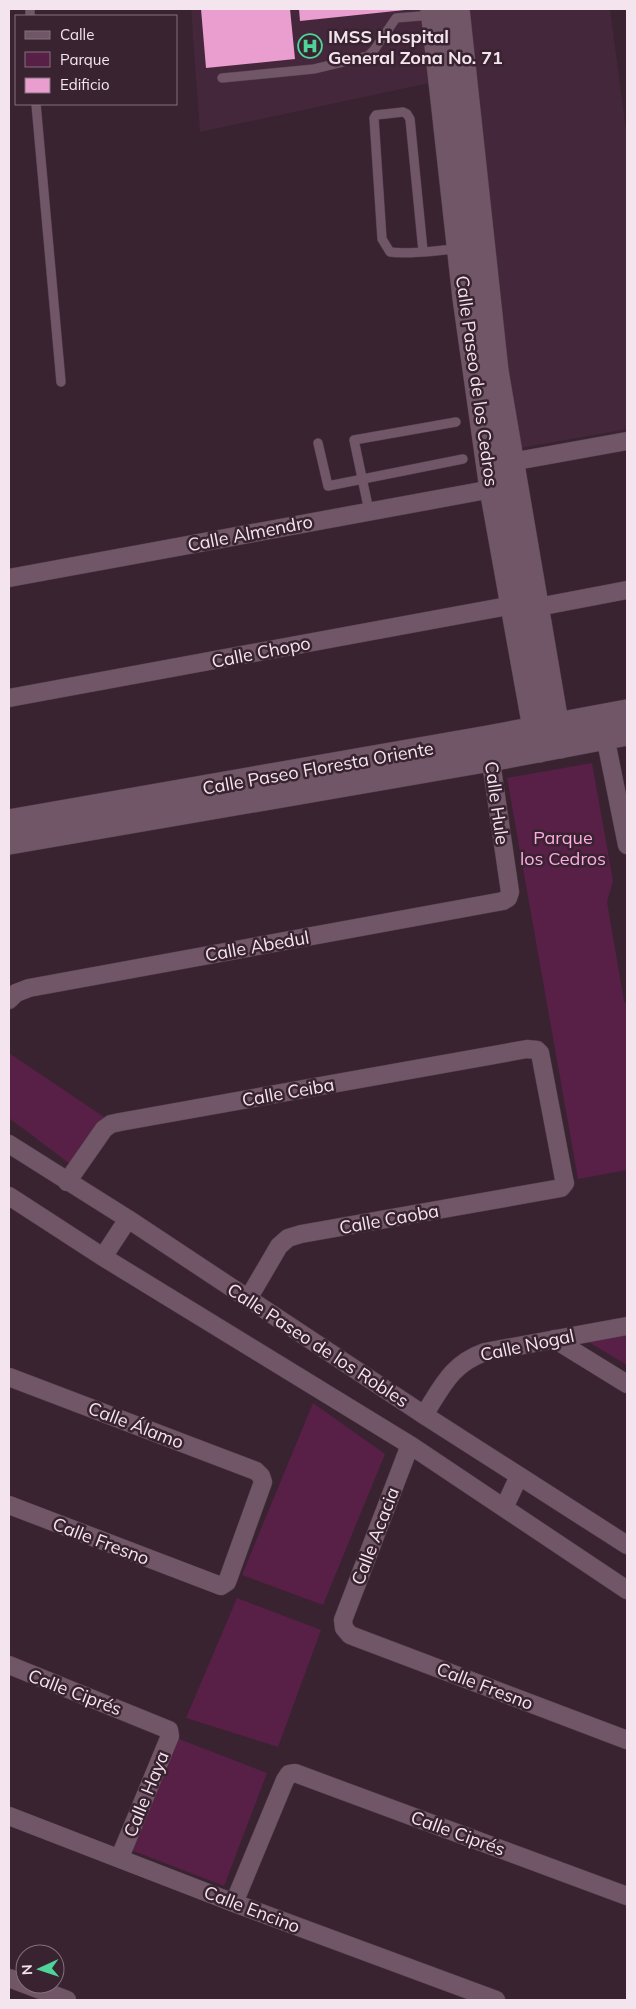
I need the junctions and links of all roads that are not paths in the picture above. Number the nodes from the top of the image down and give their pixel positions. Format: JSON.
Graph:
{"nodes":[{"id":1,"x":446,"y":12,"type":"edge"},
{"id":2,"x":450,"y":54,"type":"junction"},
{"id":3,"x":222,"y":78,"type":"dead end"},
{"id":4,"x":36,"y":105,"type":"edge"},
{"id":5,"x":459,"y":249,"type":"junction"},
{"id":6,"x":424,"y":251,"type":"junction"},
{"id":7,"x":60,"y":382,"type":"dead end"},
{"id":8,"x":456,"y":422,"type":"dead end"},
{"id":9,"x":627,"y":441,"type":"edge"},
{"id":10,"x":318,"y":443,"type":"dead end"},
{"id":11,"x":462,"y":459,"type":"dead end"},
{"id":12,"x":511,"y":462,"type":"junction"},
{"id":13,"x":362,"y":478,"type":"junction"},
{"id":14,"x":492,"y":489,"type":"junction"},
{"id":15,"x":369,"y":512,"type":"junction"},
{"id":16,"x":515,"y":550,"type":"junction"},
{"id":17,"x":9,"y":578,"type":"edge"},
{"id":18,"x":627,"y":590,"type":"edge"},
{"id":19,"x":513,"y":605,"type":"junction"},
{"id":20,"x":538,"y":607,"type":"junction"},
{"id":21,"x":9,"y":698,"type":"edge"},
{"id":22,"x":627,"y":712,"type":"edge"},
{"id":23,"x":611,"y":729,"type":"edge"},
{"id":24,"x":547,"y":737,"type":"junction"},
{"id":25,"x":489,"y":749,"type":"junction"},
{"id":26,"x":263,"y":788,"type":"junction"},
{"id":27,"x":9,"y":822,"type":"edge"},
{"id":28,"x":9,"y":842,"type":"edge"},
{"id":29,"x":627,"y":845,"type":"edge"},
{"id":30,"x":508,"y":898,"type":"joint"},
{"id":31,"x":9,"y":1000,"type":"edge"},
{"id":32,"x":9,"y":1144,"type":"edge"},
{"id":33,"x":67,"y":1182,"type":"junction"},
{"id":34,"x":563,"y":1186,"type":"joint"},
{"id":35,"x":9,"y":1196,"type":"edge"},
{"id":36,"x":128,"y":1219,"type":"junction"},
{"id":37,"x":103,"y":1256,"type":"junction"},
{"id":38,"x":248,"y":1299,"type":"junction"},
{"id":39,"x":627,"y":1326,"type":"edge"},
{"id":40,"x":554,"y":1339,"type":"junction"},
{"id":41,"x":9,"y":1377,"type":"edge"},
{"id":42,"x":627,"y":1384,"type":"edge"},
{"id":43,"x":424,"y":1415,"type":"junction"},
{"id":44,"x":410,"y":1444,"type":"junction"},
{"id":45,"x":520,"y":1476,"type":"junction"},
{"id":46,"x":9,"y":1505,"type":"edge"},
{"id":47,"x":504,"y":1508,"type":"junction"},
{"id":48,"x":627,"y":1544,"type":"edge"},
{"id":49,"x":221,"y":1586,"type":"joint"},
{"id":50,"x":627,"y":1590,"type":"edge"},
{"id":51,"x":344,"y":1628,"type":"joint"},
{"id":52,"x":9,"y":1665,"type":"edge"},
{"id":53,"x":170,"y":1730,"type":"joint"},
{"id":54,"x":627,"y":1740,"type":"edge"},
{"id":55,"x":9,"y":1816,"type":"edge"},
{"id":56,"x":120,"y":1858,"type":"junction"},
{"id":57,"x":627,"y":1896,"type":"edge"},
{"id":58,"x":234,"y":1904,"type":"junction"},
{"id":59,"x":9,"y":1978,"type":"edge"},
{"id":60,"x":65,"y":2000,"type":"edge"},
{"id":61,"x":496,"y":2000,"type":"edge"}],
"edges":[{"from":1,"to":2,"type":"main road","name":"Calle Paseo de los Cedros"},
{"from":1,"to":3,"type":"lane"},
{"from":2,"to":5,"type":"main road","name":"Calle Paseo de los Cedros"},
{"from":2,"to":12,"type":"main road","name":"Calle Paseo de los Cedros"},
{"from":4,"to":7,"type":"lane"},
{"from":5,"to":6,"type":"lane"},
{"from":5,"to":14,"type":"main road","name":"Calle Paseo de los Cedros"},
{"from":6,"to":6,"type":"lane"},
{"from":8,"to":13,"type":"lane"},
{"from":9,"to":12,"type":"street"},
{"from":10,"to":13,"type":"lane"},
{"from":11,"to":13,"type":"lane"},
{"from":12,"to":16,"type":"main road","name":"Calle Paseo de los Cedros"},
{"from":13,"to":15,"type":"lane"},
{"from":14,"to":15,"type":"street","name":"Calle Almendro"},
{"from":14,"to":16,"type":"main road","name":"Calle Paseo de los Cedros"},
{"from":15,"to":17,"type":"street","name":"Calle Almendro"},
{"from":16,"to":19,"type":"main road","name":"Calle Paseo de los Cedros"},
{"from":16,"to":20,"type":"main road","name":"Calle Paseo de los Cedros"},
{"from":18,"to":20,"type":"street"},
{"from":19,"to":21,"type":"street","name":"Calle Chopo"},
{"from":19,"to":24,"type":"main road","name":"Calle Paseo de los Cedros"},
{"from":20,"to":24,"type":"main road","name":"Calle Paseo de los Cedros"},
{"from":22,"to":23,"type":"main road","name":"Calle Paseo Floresta Oriente"},
{"from":23,"to":24,"type":"main road","name":"Calle Paseo Floresta Oriente"},
{"from":23,"to":29,"type":"street"},
{"from":24,"to":25,"type":"main road","name":"Calle Paseo Floresta Oriente"},
{"from":25,"to":26,"type":"main road","name":"Calle Paseo Floresta Oriente"},
{"from":25,"to":30,"type":"street","name":"Calle Hule"},
{"from":26,"to":27,"type":"main road","name":"Calle Paseo Floresta Oriente"},
{"from":26,"to":28,"type":"main road","name":"Calle Paseo Floresta Oriente"},
{"from":30,"to":31,"type":"street","name":"Calle Abedul"},
{"from":32,"to":33,"type":"street","name":"Calle Paseo de los Robles"},
{"from":33,"to":34,"type":"street","name":"Calle Ceiba"},
{"from":33,"to":36,"type":"street","name":"Calle Paseo de los Robles"},
{"from":34,"to":38,"type":"street","name":"Calle Caoba"},
{"from":35,"to":37,"type":"street","name":"Calle Paseo de los Robles"},
{"from":36,"to":37,"type":"street"},
{"from":36,"to":38,"type":"street","name":"Calle Paseo de los Robles"},
{"from":37,"to":44,"type":"street","name":"Calle Paseo de los Robles"},
{"from":38,"to":43,"type":"street","name":"Calle Paseo de los Robles"},
{"from":39,"to":40,"type":"street","name":"Calle Nogal"},
{"from":40,"to":42,"type":"street"},
{"from":40,"to":43,"type":"street","name":"Calle Nogal"},
{"from":41,"to":49,"type":"street","name":"Calle Álamo"},
{"from":43,"to":45,"type":"street","name":"Calle Paseo de los Robles"},
{"from":44,"to":47,"type":"street","name":"Calle Paseo de los Robles"},
{"from":44,"to":51,"type":"street","name":"Calle Acacia"},
{"from":45,"to":47,"type":"street"},
{"from":45,"to":48,"type":"street","name":"Calle Paseo de los Robles"},
{"from":46,"to":49,"type":"street","name":"Calle Fresno"},
{"from":47,"to":50,"type":"street","name":"Calle Paseo de los Robles"},
{"from":51,"to":54,"type":"street","name":"Calle Fresno"},
{"from":52,"to":53,"type":"street","name":"Calle Ciprés"},
{"from":53,"to":56,"type":"street","name":"Calle Haya"},
{"from":55,"to":56,"type":"street","name":"Calle Encino"},
{"from":56,"to":58,"type":"street","name":"Calle Encino"},
{"from":57,"to":58,"type":"street","name":"Calle Ciprés"},
{"from":58,"to":61,"type":"street","name":"Calle Encino"},
{"from":59,"to":60,"type":"street"}]}
